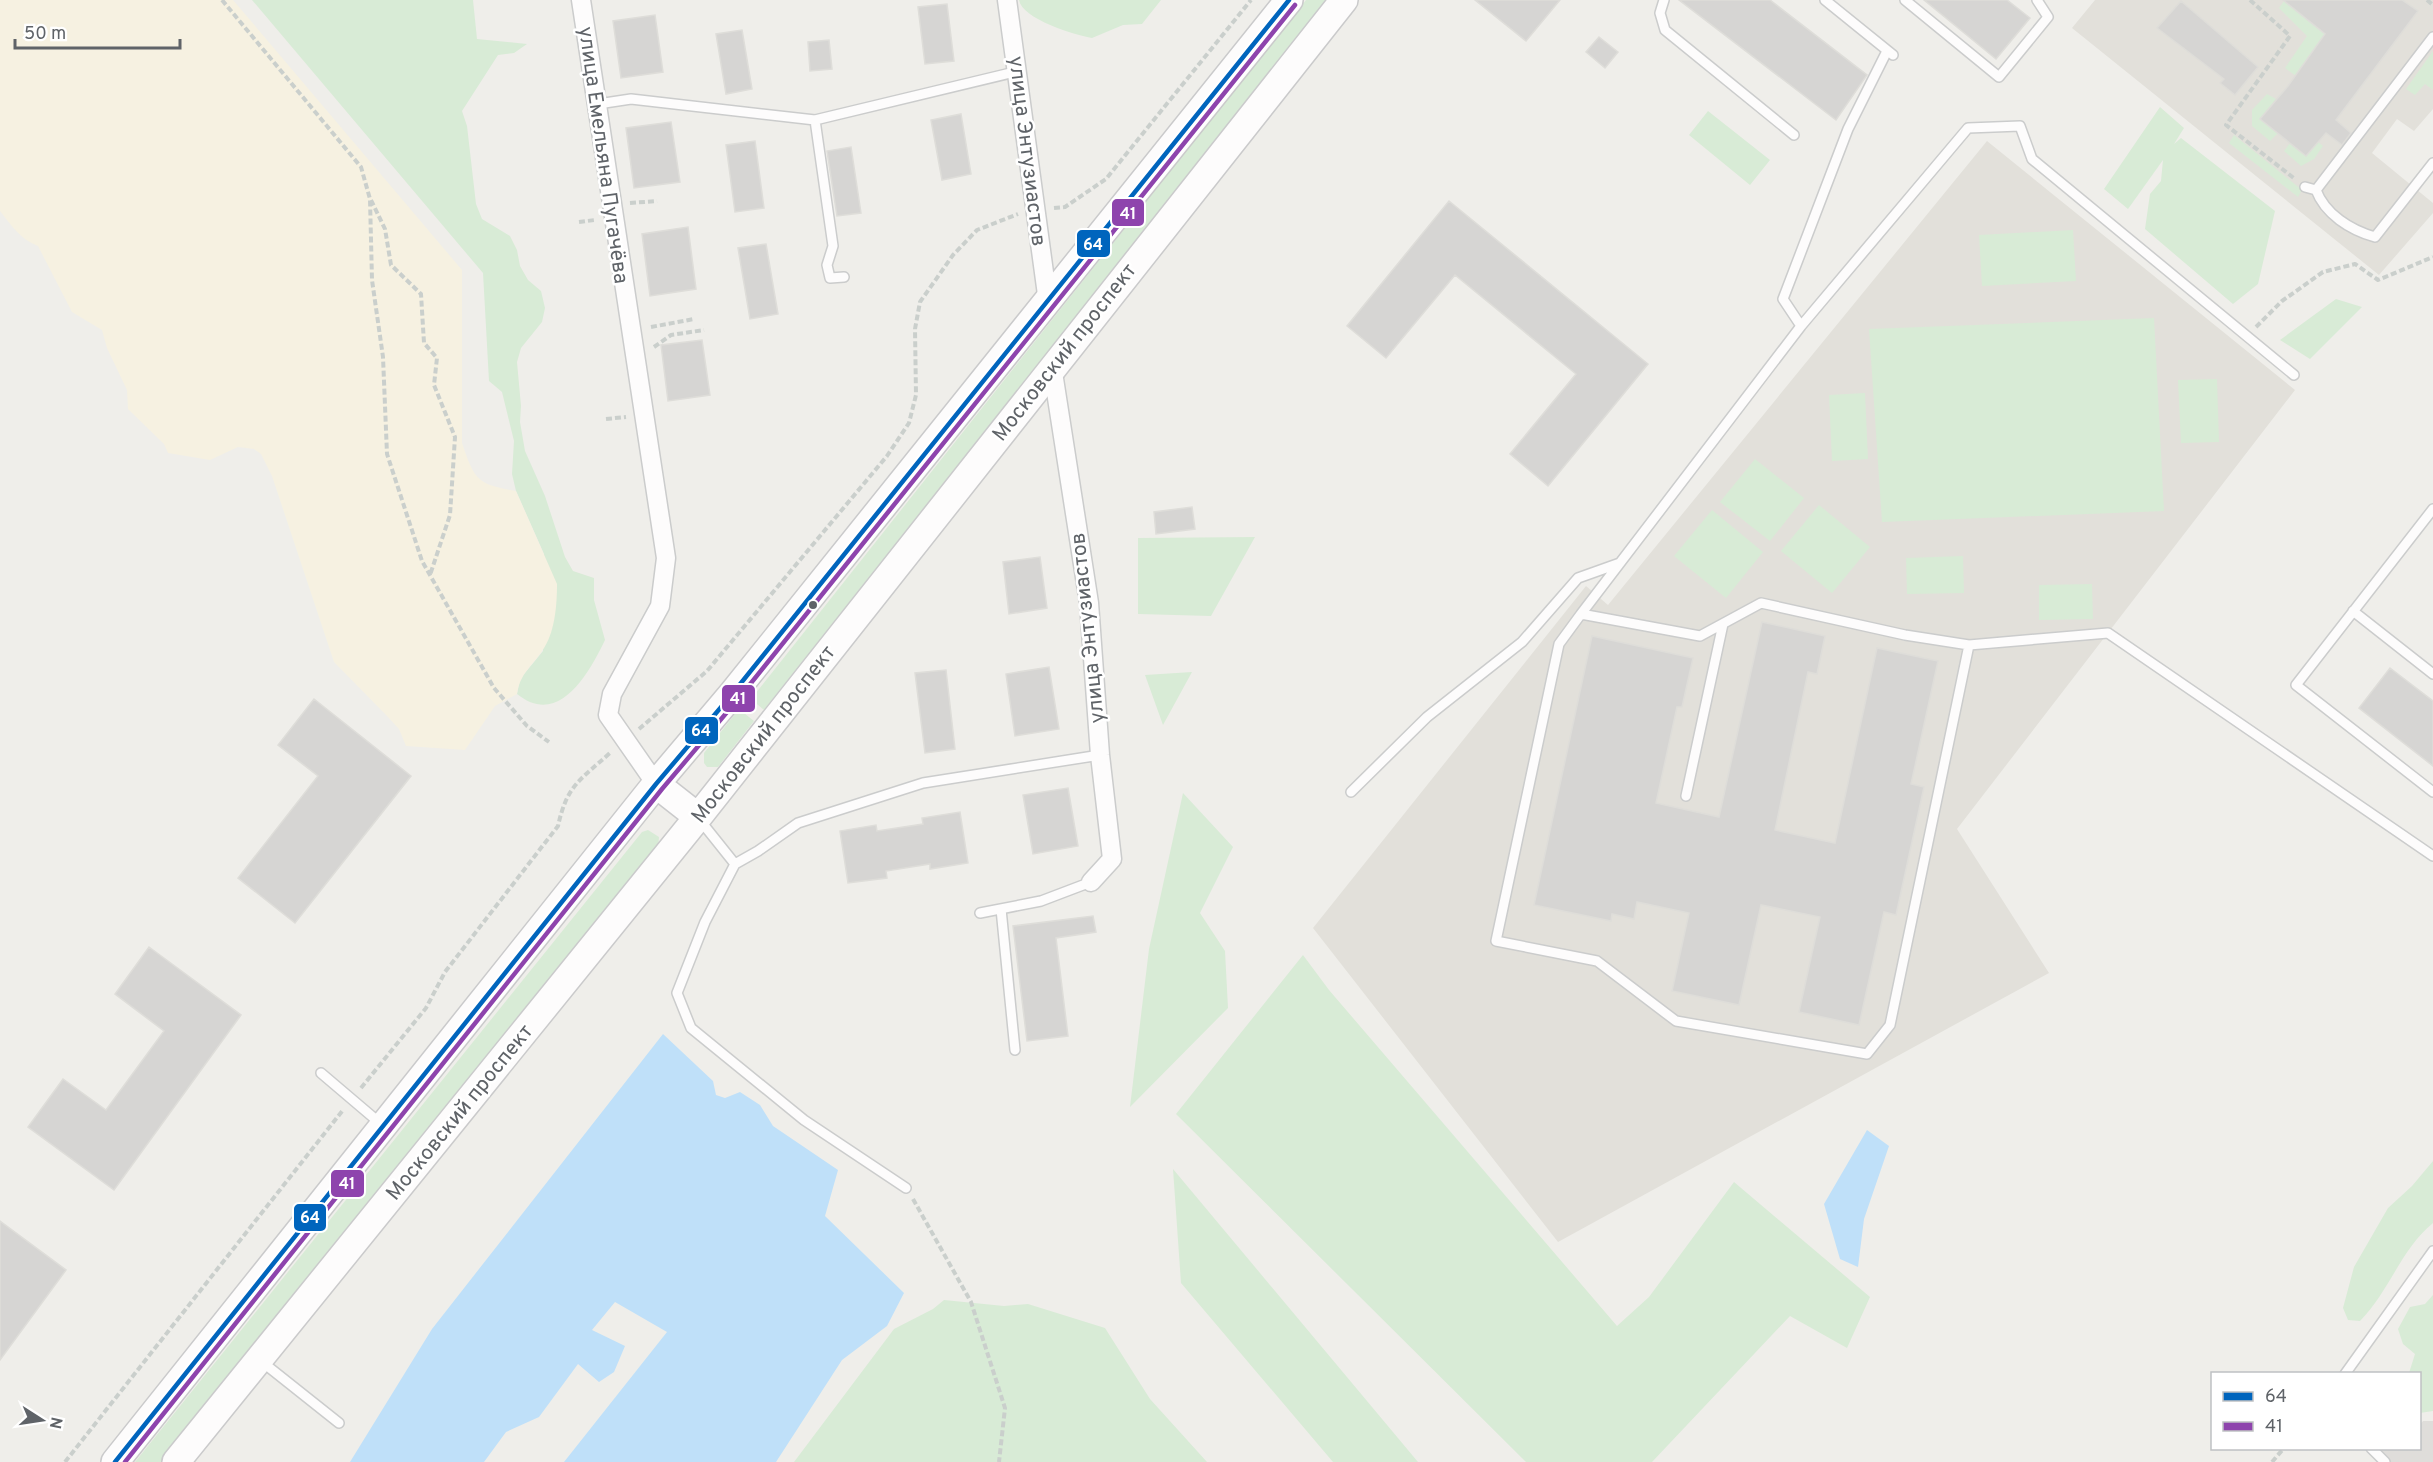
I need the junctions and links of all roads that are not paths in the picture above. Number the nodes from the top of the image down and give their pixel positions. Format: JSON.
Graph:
{"nodes":[{"id":1,"x":581,"y":0,"type":"edge"},
{"id":2,"x":1007,"y":0,"type":"edge"},
{"id":3,"x":1290,"y":0,"type":"edge"},
{"id":4,"x":1344,"y":0,"type":"edge"},
{"id":5,"x":1664,"y":0,"type":"edge"},
{"id":6,"x":1825,"y":0,"type":"edge"},
{"id":7,"x":1905,"y":0,"type":"edge"},
{"id":8,"x":2037,"y":0,"type":"edge"},
{"id":9,"x":2433,"y":37,"type":"edge"},
{"id":10,"x":1019,"y":71,"type":"junction"},
{"id":11,"x":598,"y":104,"type":"junction"},
{"id":12,"x":815,"y":120,"type":"junction"},
{"id":13,"x":1794,"y":135,"type":"dead end"},
{"id":14,"x":2433,"y":164,"type":"edge"},
{"id":15,"x":2305,"y":187,"type":"road end"},
{"id":16,"x":2316,"y":190,"type":"junction"},
{"id":17,"x":844,"y":278,"type":"dead end"},
{"id":18,"x":1048,"y":302,"type":"junction"},
{"id":19,"x":1801,"y":326,"type":"junction"},
{"id":20,"x":1052,"y":366,"type":"junction"},
{"id":21,"x":2294,"y":375,"type":"dead end"},
{"id":22,"x":2433,"y":508,"type":"edge"},
{"id":23,"x":1620,"y":563,"type":"junction"},
{"id":24,"x":2353,"y":611,"type":"junction"},
{"id":25,"x":1581,"y":614,"type":"junction"},
{"id":26,"x":1723,"y":624,"type":"junction"},
{"id":27,"x":1969,"y":645,"type":"junction"},
{"id":28,"x":2433,"y":674,"type":"edge"},
{"id":29,"x":1100,"y":755,"type":"junction"},
{"id":30,"x":656,"y":784,"type":"junction"},
{"id":31,"x":1351,"y":792,"type":"dead end"},
{"id":32,"x":2433,"y":792,"type":"edge"},
{"id":33,"x":1686,"y":796,"type":"dead end"},
{"id":34,"x":698,"y":817,"type":"junction"},
{"id":35,"x":2433,"y":856,"type":"edge"},
{"id":36,"x":735,"y":864,"type":"junction"},
{"id":37,"x":1091,"y":882,"type":"joint"},
{"id":38,"x":1001,"y":909,"type":"junction"},
{"id":39,"x":980,"y":913,"type":"dead end"},
{"id":40,"x":1015,"y":1050,"type":"dead end"},
{"id":41,"x":321,"y":1073,"type":"dead end"},
{"id":42,"x":382,"y":1125,"type":"junction"},
{"id":43,"x":906,"y":1188,"type":"road end"},
{"id":44,"x":2433,"y":1251,"type":"edge"},
{"id":45,"x":259,"y":1359,"type":"junction"},
{"id":46,"x":2346,"y":1372,"type":"edge"},
{"id":47,"x":339,"y":1423,"type":"dead end"},
{"id":48,"x":2372,"y":1450,"type":"edge"},
{"id":49,"x":116,"y":1462,"type":"edge"},
{"id":50,"x":176,"y":1462,"type":"edge"},
{"id":51,"x":2385,"y":1462,"type":"edge"}],
"edges":[{"from":1,"to":11,"type":"street","name":"улица Емельяна Пугачёва"},
{"from":2,"to":10,"type":"street","name":"улица Энтузиастов"},
{"from":3,"to":18,"type":"main road","name":"Московский проспект"},
{"from":4,"to":20,"type":"main road","name":"Московский проспект"},
{"from":5,"to":13,"type":"lane"},
{"from":6,"to":19,"type":"lane"},
{"from":7,"to":8,"type":"lane"},
{"from":9,"to":16,"type":"lane"},
{"from":10,"to":12,"type":"lane"},
{"from":10,"to":18,"type":"street","name":"улица Энтузиастов"},
{"from":11,"to":12,"type":"lane"},
{"from":11,"to":30,"type":"street","name":"улица Емельяна Пугачёва"},
{"from":12,"to":17,"type":"lane"},
{"from":14,"to":16,"type":"lane"},
{"from":15,"to":16,"type":"lane"},
{"from":18,"to":30,"type":"main road","name":"Московский проспект"},
{"from":19,"to":21,"type":"lane"},
{"from":19,"to":23,"type":"lane"},
{"from":20,"to":29,"type":"street","name":"улица Энтузиастов"},
{"from":20,"to":34,"type":"main road","name":"Московский проспект"},
{"from":22,"to":24,"type":"lane"},
{"from":23,"to":25,"type":"lane"},
{"from":23,"to":31,"type":"lane"},
{"from":24,"to":28,"type":"lane"},
{"from":24,"to":32,"type":"lane"},
{"from":25,"to":26,"type":"lane"},
{"from":25,"to":27,"type":"lane"},
{"from":26,"to":27,"type":"lane"},
{"from":26,"to":33,"type":"lane"},
{"from":27,"to":35,"type":"lane"},
{"from":29,"to":36,"type":"lane"},
{"from":29,"to":37,"type":"street","name":"улица Энтузиастов"},
{"from":30,"to":34,"type":"main road"},
{"from":30,"to":42,"type":"main road","name":"Московский проспект"},
{"from":34,"to":36,"type":"lane"},
{"from":34,"to":45,"type":"main road","name":"Московский проспект"},
{"from":36,"to":43,"type":"lane"},
{"from":37,"to":38,"type":"lane"},
{"from":38,"to":39,"type":"lane"},
{"from":38,"to":40,"type":"lane"},
{"from":41,"to":42,"type":"lane"},
{"from":42,"to":49,"type":"main road","name":"Московский проспект"},
{"from":44,"to":46,"type":"lane"},
{"from":45,"to":47,"type":"lane"},
{"from":45,"to":50,"type":"main road","name":"Московский проспект"},
{"from":48,"to":51,"type":"lane"}]}
